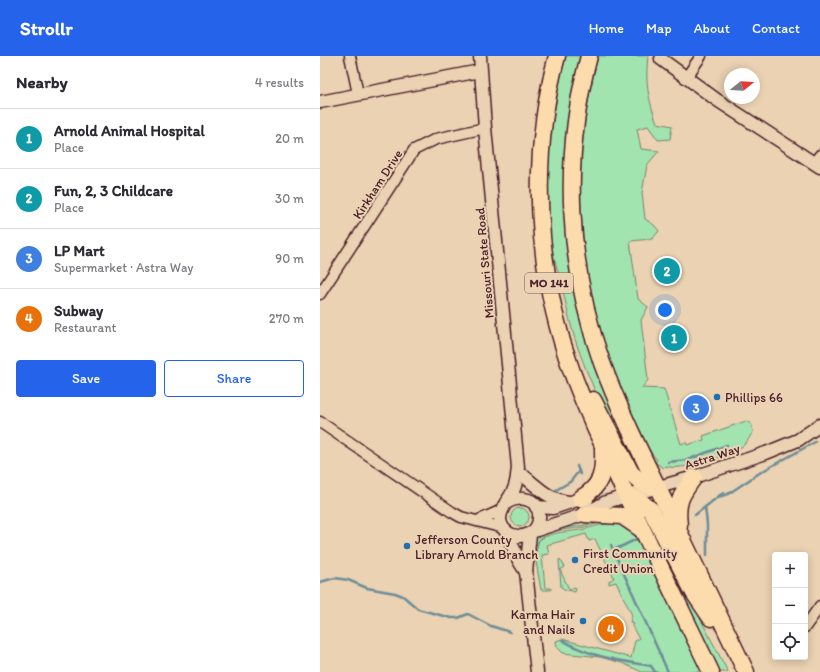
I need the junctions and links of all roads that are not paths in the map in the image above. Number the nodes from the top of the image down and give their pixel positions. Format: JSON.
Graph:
{"nodes":[{"id":1,"x":350,"y":56,"type":"edge"},
{"id":2,"x":480,"y":56,"type":"edge"},
{"id":3,"x":557,"y":56,"type":"edge"},
{"id":4,"x":589,"y":56,"type":"edge"},
{"id":5,"x":701,"y":56,"type":"edge"},
{"id":6,"x":660,"y":57,"type":"edge"},
{"id":7,"x":480,"y":71,"type":"junction"},
{"id":8,"x":686,"y":78,"type":"junction"},
{"id":9,"x":358,"y":94,"type":"junction"},
{"id":10,"x":320,"y":102,"type":"edge"},
{"id":11,"x":485,"y":128,"type":"junction"},
{"id":12,"x":818,"y":162,"type":"edge"},
{"id":13,"x":320,"y":294,"type":"edge"},
{"id":14,"x":563,"y":343,"type":"junction"},
{"id":15,"x":320,"y":422,"type":"edge"},
{"id":16,"x":820,"y":425,"type":"edge"},
{"id":17,"x":603,"y":445,"type":"junction"},
{"id":18,"x":521,"y":472,"type":"junction"},
{"id":19,"x":694,"y":477,"type":"junction"},
{"id":20,"x":658,"y":488,"type":"junction"},
{"id":21,"x":627,"y":496,"type":"junction"},
{"id":22,"x":535,"y":505,"type":"junction"},
{"id":23,"x":578,"y":505,"type":"junction"},
{"id":24,"x":504,"y":506,"type":"junction"},
{"id":25,"x":478,"y":521,"type":"junction"},
{"id":26,"x":505,"y":529,"type":"junction"},
{"id":27,"x":643,"y":530,"type":"junction"},
{"id":28,"x":532,"y":533,"type":"junction"},
{"id":29,"x":680,"y":535,"type":"junction"},
{"id":30,"x":526,"y":572,"type":"junction"},
{"id":31,"x":820,"y":606,"type":"edge"},
{"id":32,"x":807,"y":624,"type":"edge"},
{"id":33,"x":537,"y":672,"type":"edge"},
{"id":34,"x":711,"y":672,"type":"edge"},
{"id":35,"x":746,"y":672,"type":"edge"}],
"edges":[{"from":1,"to":9,"type":"street"},
{"from":2,"to":7,"type":"street","name":"Missouri State Road"},
{"from":3,"to":14,"type":"highway","number":"MO 141"},
{"from":4,"to":20,"type":"highway","number":"MO 141"},
{"from":5,"to":8,"type":"street"},
{"from":6,"to":8,"type":"street"},
{"from":7,"to":9,"type":"street"},
{"from":7,"to":11,"type":"street","name":"Missouri State Road"},
{"from":8,"to":12,"type":"street"},
{"from":9,"to":10,"type":"street"},
{"from":11,"to":13,"type":"street","name":"Kirkham Drive"},
{"from":11,"to":18,"type":"street","name":"Missouri State Road"},
{"from":14,"to":17,"type":"highway","number":"MO 141"},
{"from":14,"to":20,"type":"highway"},
{"from":15,"to":25,"type":"street"},
{"from":16,"to":19,"type":"street","name":"Astra Way"},
{"from":17,"to":21,"type":"highway","number":"MO 141"},
{"from":17,"to":23,"type":"highway"},
{"from":18,"to":22,"type":"street","name":"Missouri State Road"},
{"from":18,"to":23,"type":"street"},
{"from":18,"to":24,"type":"street","name":"Missouri State Road"},
{"from":19,"to":20,"type":"street","name":"Astra Way"},
{"from":19,"to":29,"type":"highway"},
{"from":20,"to":21,"type":"street","name":"Astra Way"},
{"from":20,"to":29,"type":"highway","number":"MO 141"},
{"from":21,"to":23,"type":"street","name":"Astra Way"},
{"from":21,"to":27,"type":"highway","number":"MO 141"},
{"from":21,"to":35,"type":"highway"},
{"from":22,"to":23,"type":"street","name":"Astra Way"},
{"from":22,"to":24,"type":"street"},
{"from":22,"to":28,"type":"street"},
{"from":23,"to":27,"type":"highway"},
{"from":23,"to":28,"type":"street","name":"Astra Way"},
{"from":24,"to":25,"type":"street"},
{"from":24,"to":26,"type":"street"},
{"from":25,"to":26,"type":"street"},
{"from":26,"to":28,"type":"street"},
{"from":26,"to":30,"type":"street"},
{"from":27,"to":34,"type":"highway","number":"MO 141"},
{"from":28,"to":30,"type":"street"},
{"from":29,"to":35,"type":"highway","number":"MO 141"},
{"from":30,"to":33,"type":"street"},
{"from":31,"to":32,"type":"street"}]}
